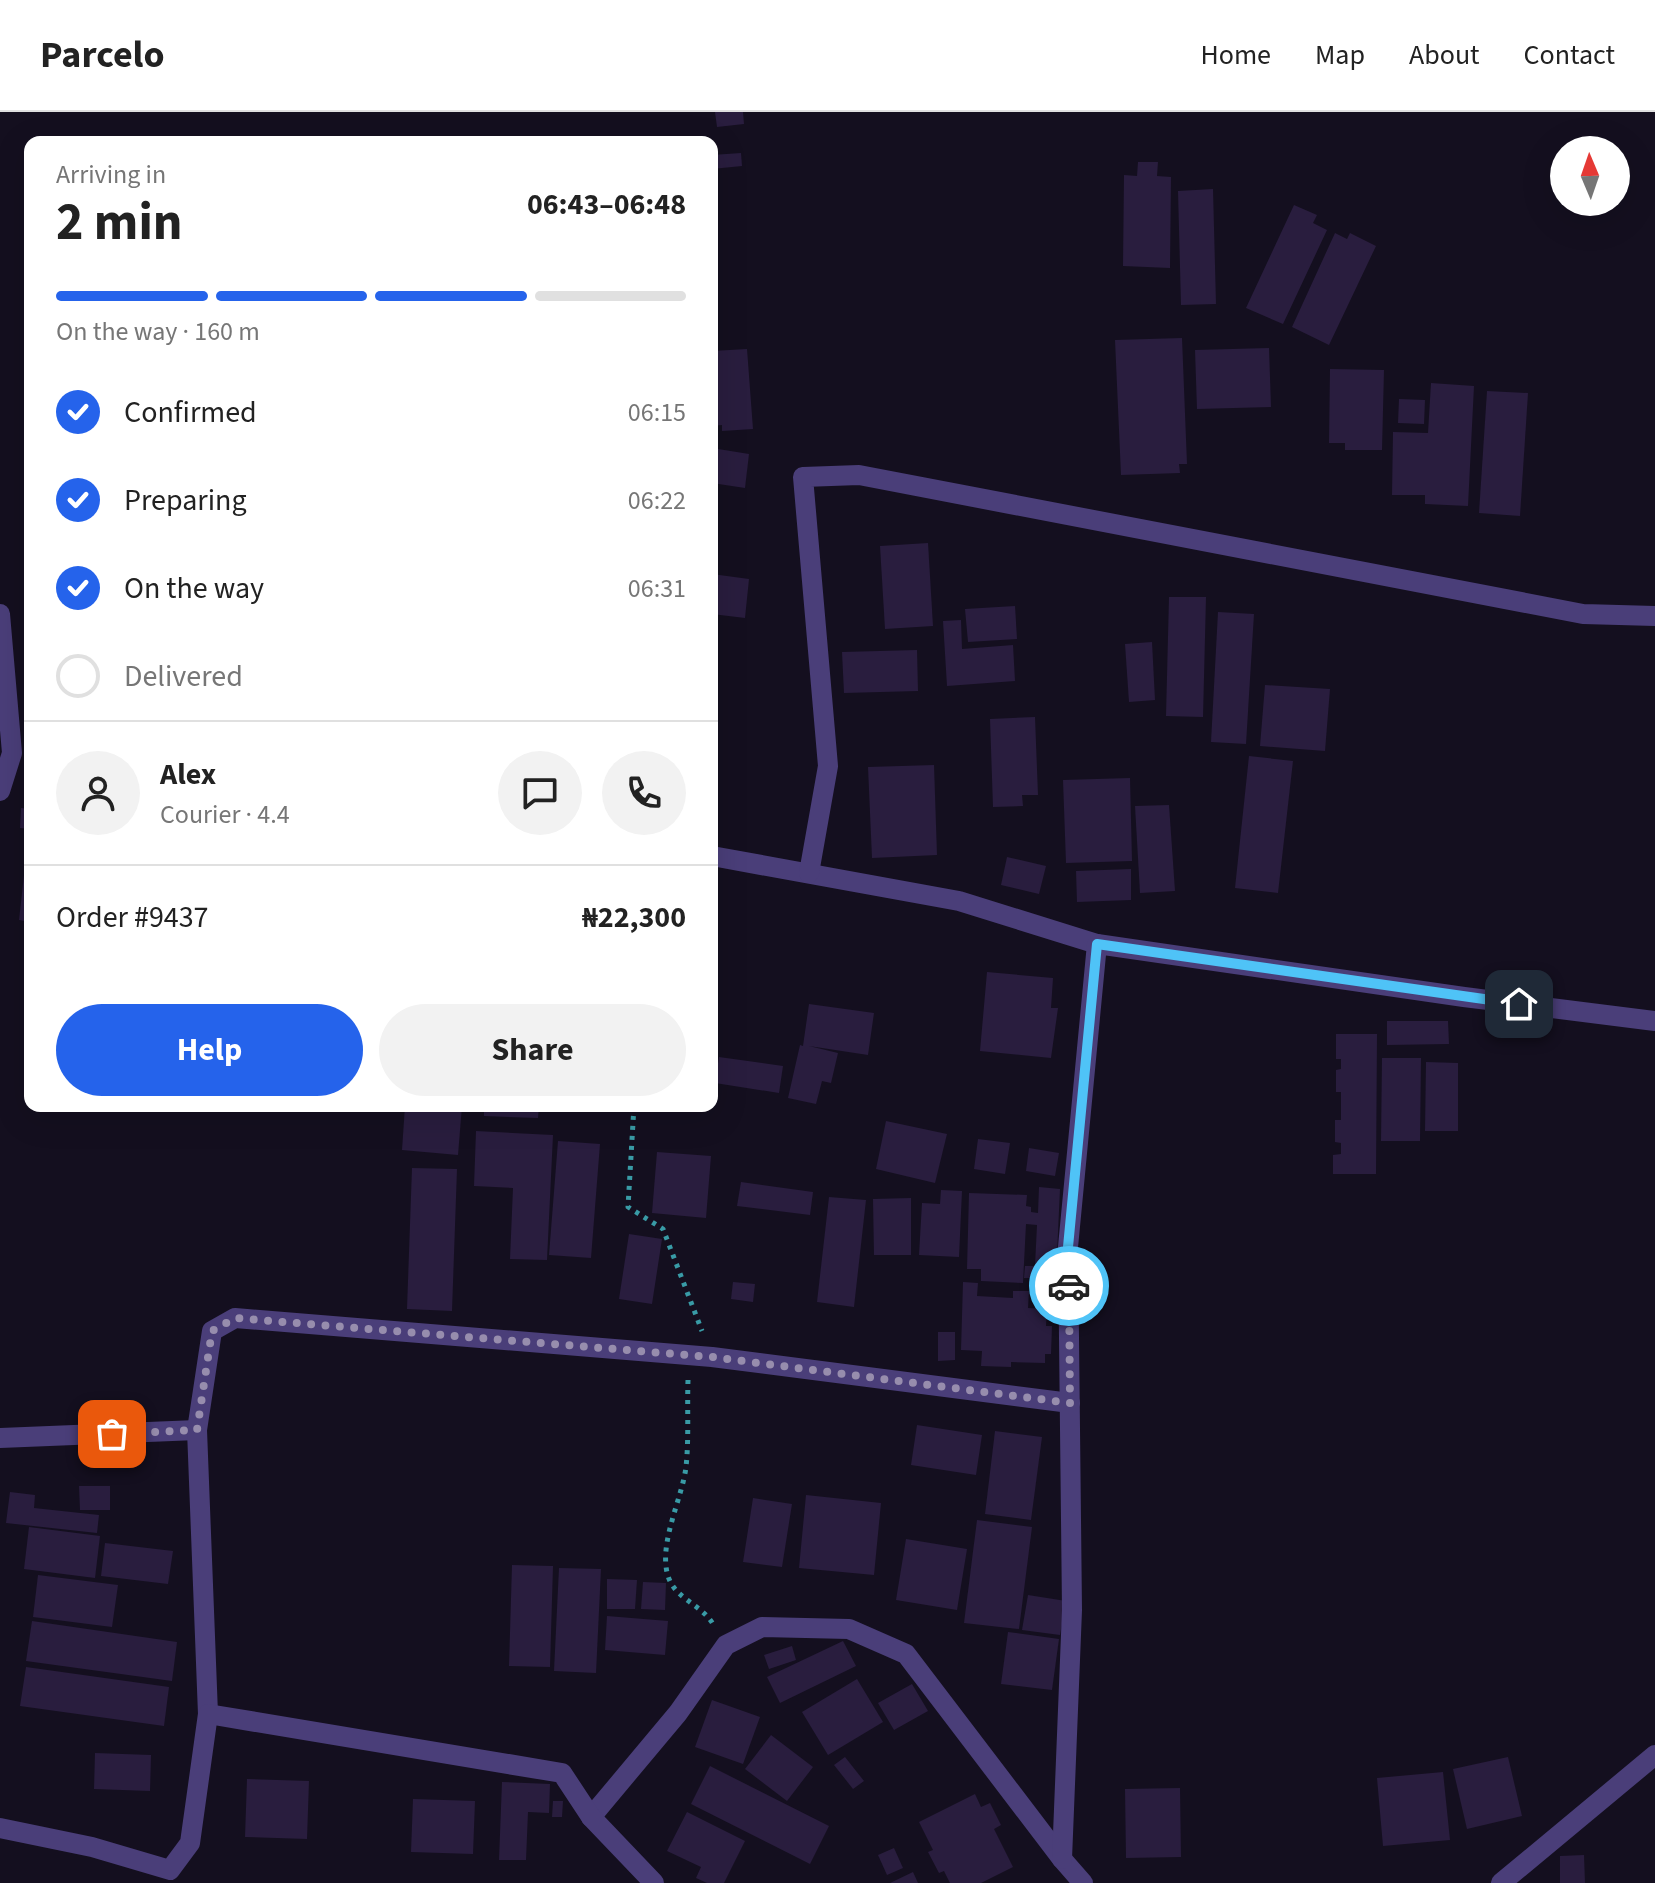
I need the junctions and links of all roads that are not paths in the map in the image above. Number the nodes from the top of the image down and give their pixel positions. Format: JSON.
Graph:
{"nodes":[{"id":1,"x":0,"y":614,"type":"edge"},
{"id":2,"x":1655,"y":616,"type":"edge"},
{"id":3,"x":21,"y":754,"type":"edge"},
{"id":4,"x":0,"y":791,"type":"edge"},
{"id":5,"x":718,"y":857,"type":"edge"},
{"id":6,"x":809,"y":873,"type":"junction"},
{"id":7,"x":1097,"y":944,"type":"junction"},
{"id":8,"x":1655,"y":1021,"type":"edge"},
{"id":9,"x":1070,"y":1403,"type":"junction"},
{"id":10,"x":197,"y":1430,"type":"junction"},
{"id":11,"x":0,"y":1438,"type":"edge"},
{"id":12,"x":208,"y":1714,"type":"junction"},
{"id":13,"x":1655,"y":1755,"type":"edge"},
{"id":14,"x":591,"y":1817,"type":"junction"},
{"id":15,"x":0,"y":1828,"type":"edge"},
{"id":16,"x":1062,"y":1859,"type":"junction"},
{"id":17,"x":654,"y":1883,"type":"edge"},
{"id":18,"x":1083,"y":1883,"type":"edge"},
{"id":19,"x":1501,"y":1883,"type":"edge"}],
"edges":[{"from":1,"to":3,"type":"street"},
{"from":2,"to":6,"type":"street"},
{"from":3,"to":4,"type":"street"},
{"from":5,"to":6,"type":"street"},
{"from":6,"to":7,"type":"street"},
{"from":7,"to":8,"type":"street"},
{"from":7,"to":9,"type":"street"},
{"from":9,"to":10,"type":"street"},
{"from":9,"to":16,"type":"street"},
{"from":10,"to":11,"type":"street"},
{"from":10,"to":12,"type":"street"},
{"from":12,"to":14,"type":"street"},
{"from":12,"to":15,"type":"street"},
{"from":13,"to":19,"type":"street"},
{"from":14,"to":16,"type":"street"},
{"from":14,"to":17,"type":"street"},
{"from":16,"to":18,"type":"street"}]}
